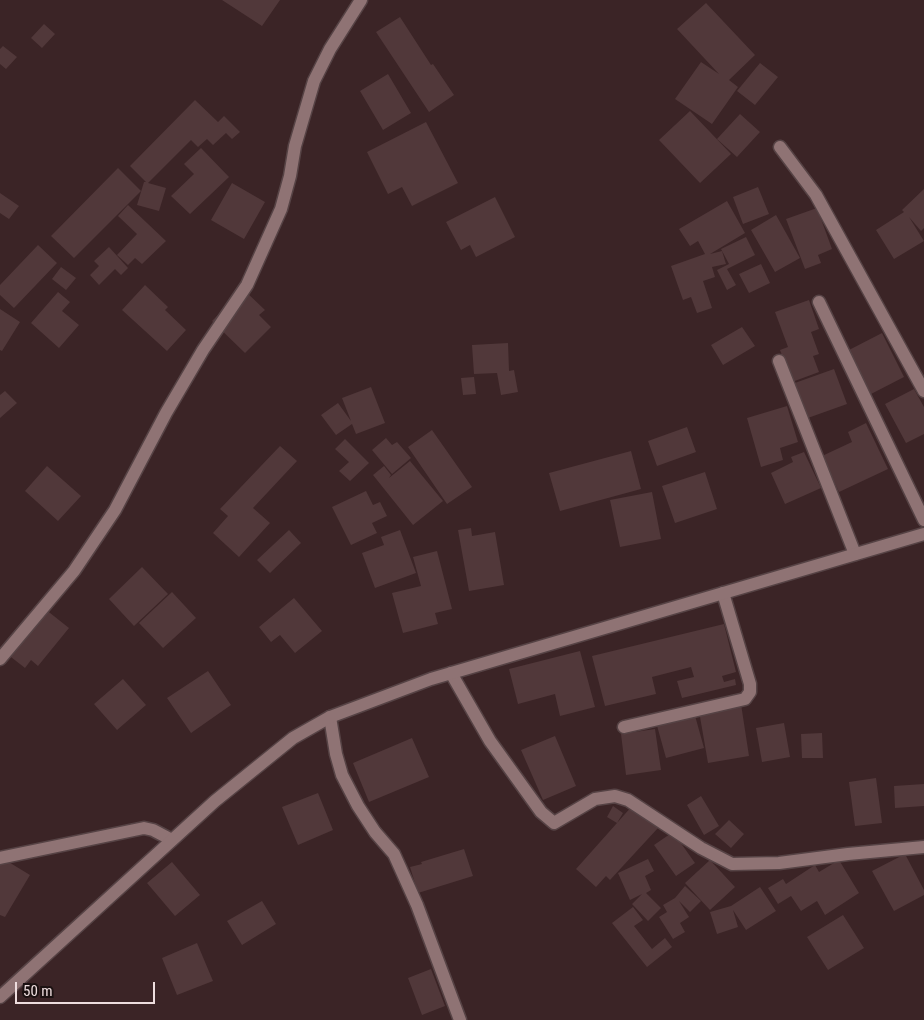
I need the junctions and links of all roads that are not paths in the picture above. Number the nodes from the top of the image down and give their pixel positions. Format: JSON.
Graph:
{"nodes":[{"id":1,"x":361,"y":0,"type":"edge"},
{"id":2,"x":780,"y":147,"type":"dead end"},
{"id":3,"x":819,"y":302,"type":"dead end"},
{"id":4,"x":779,"y":361,"type":"dead end"},
{"id":5,"x":924,"y":391,"type":"edge"},
{"id":6,"x":924,"y":520,"type":"edge"},
{"id":7,"x":924,"y":534,"type":"edge"},
{"id":8,"x":855,"y":554,"type":"junction"},
{"id":9,"x":724,"y":593,"type":"junction"},
{"id":10,"x":0,"y":659,"type":"edge"},
{"id":11,"x":451,"y":673,"type":"junction"},
{"id":12,"x":330,"y":717,"type":"junction"},
{"id":13,"x":624,"y":727,"type":"dead end"},
{"id":14,"x":172,"y":840,"type":"junction"},
{"id":15,"x":924,"y":847,"type":"edge"},
{"id":16,"x":0,"y":858,"type":"edge"},
{"id":17,"x":0,"y":997,"type":"edge"},
{"id":18,"x":460,"y":1020,"type":"edge"}],
"edges":[{"from":1,"to":10,"type":"street"},
{"from":2,"to":5,"type":"street"},
{"from":3,"to":6,"type":"street"},
{"from":4,"to":8,"type":"street"},
{"from":7,"to":8,"type":"street"},
{"from":8,"to":9,"type":"street"},
{"from":9,"to":11,"type":"street"},
{"from":9,"to":13,"type":"street"},
{"from":11,"to":12,"type":"street"},
{"from":11,"to":15,"type":"street"},
{"from":12,"to":14,"type":"street"},
{"from":12,"to":18,"type":"street"},
{"from":14,"to":16,"type":"street"},
{"from":14,"to":17,"type":"street"}]}
